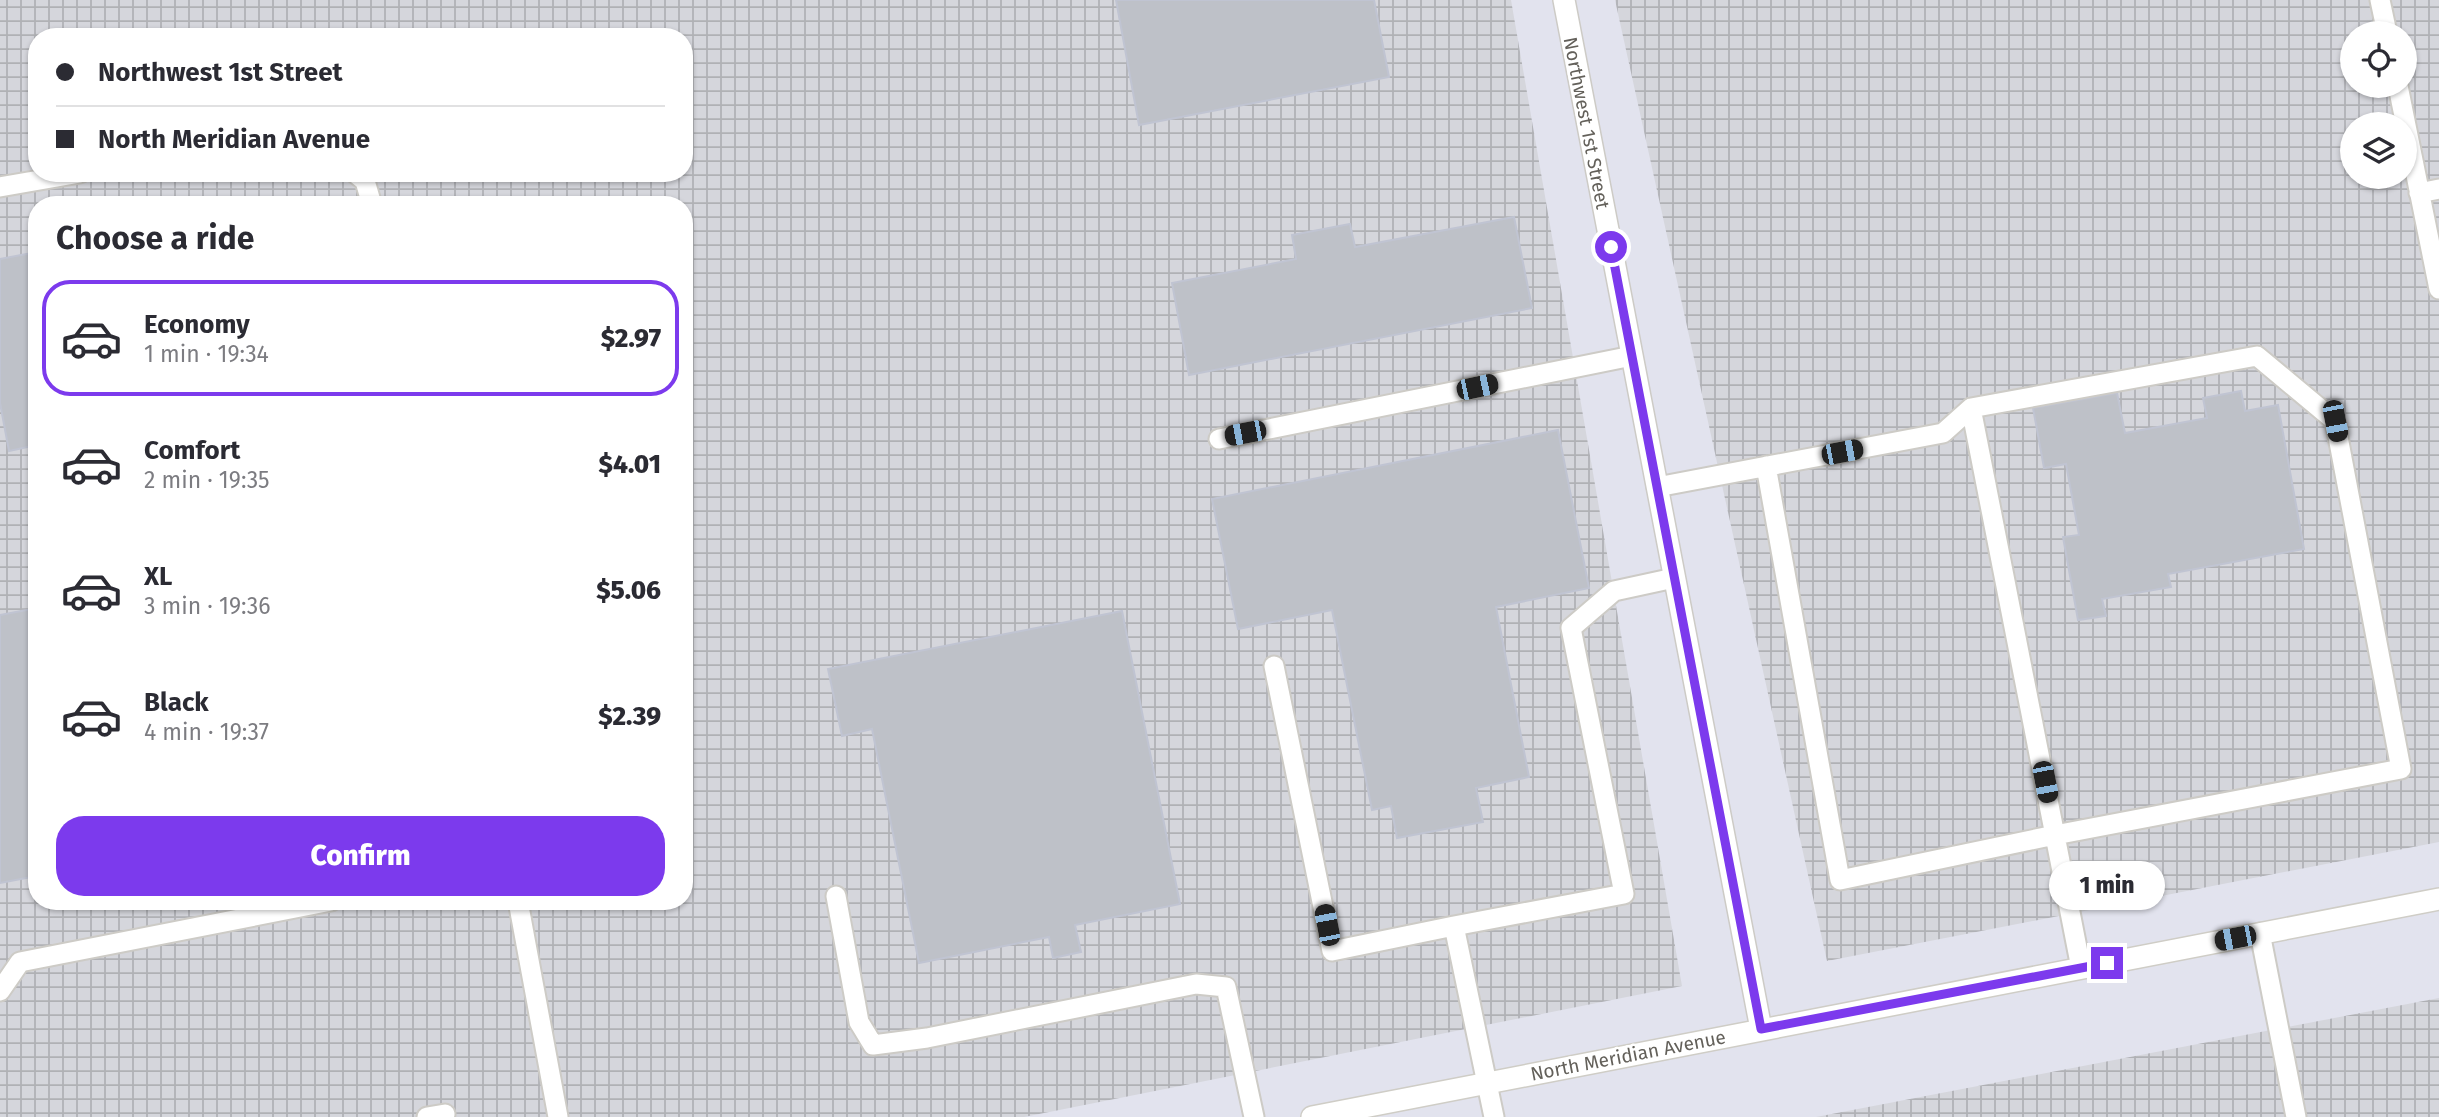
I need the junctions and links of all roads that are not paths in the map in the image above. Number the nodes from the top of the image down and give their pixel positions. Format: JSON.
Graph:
{"nodes":[{"id":1,"x":1564,"y":0,"type":"edge"},
{"id":2,"x":2380,"y":0,"type":"edge"},
{"id":3,"x":2384,"y":21,"type":"edge"},
{"id":4,"x":2402,"y":98,"type":"edge"},
{"id":5,"x":29,"y":182,"type":"edge"},
{"id":6,"x":0,"y":187,"type":"edge"},
{"id":7,"x":2429,"y":191,"type":"edge"},
{"id":8,"x":2439,"y":289,"type":"edge"},
{"id":9,"x":1632,"y":356,"type":"junction"},
{"id":10,"x":1971,"y":408,"type":"junction"},
{"id":11,"x":1219,"y":439,"type":"dead end"},
{"id":12,"x":1766,"y":466,"type":"junction"},
{"id":13,"x":1657,"y":487,"type":"junction"},
{"id":14,"x":1674,"y":578,"type":"junction"},
{"id":15,"x":1274,"y":666,"type":"dead end"},
{"id":16,"x":2055,"y":835,"type":"junction"},
{"id":17,"x":836,"y":896,"type":"dead end"},
{"id":18,"x":2439,"y":899,"type":"edge"},
{"id":19,"x":285,"y":910,"type":"edge"},
{"id":20,"x":520,"y":910,"type":"edge"},
{"id":21,"x":1454,"y":926,"type":"junction"},
{"id":22,"x":2260,"y":933,"type":"junction"},
{"id":23,"x":2081,"y":968,"type":"junction"},
{"id":24,"x":0,"y":991,"type":"edge"},
{"id":25,"x":1761,"y":1029,"type":"junction"},
{"id":26,"x":1485,"y":1083,"type":"junction"},
{"id":27,"x":558,"y":1117,"type":"edge"},
{"id":28,"x":1254,"y":1117,"type":"edge"},
{"id":29,"x":1312,"y":1117,"type":"edge"},
{"id":30,"x":1494,"y":1117,"type":"edge"},
{"id":31,"x":2296,"y":1117,"type":"edge"}],
"edges":[{"from":1,"to":9,"type":"main road","name":"Northwest 1st Street"},
{"from":2,"to":3,"type":"lane"},
{"from":4,"to":7,"type":"lane"},
{"from":5,"to":6,"type":"lane"},
{"from":7,"to":8,"type":"lane"},
{"from":9,"to":11,"type":"lane"},
{"from":9,"to":13,"type":"main road","name":"Northwest 1st Street"},
{"from":10,"to":12,"type":"lane"},
{"from":10,"to":16,"type":"lane"},
{"from":10,"to":16,"type":"lane"},
{"from":12,"to":13,"type":"lane"},
{"from":12,"to":16,"type":"lane"},
{"from":13,"to":14,"type":"main road","name":"Northwest 1st Street"},
{"from":14,"to":21,"type":"lane"},
{"from":14,"to":25,"type":"main road","name":"Northwest 1st Street"},
{"from":15,"to":21,"type":"lane"},
{"from":16,"to":23,"type":"lane"},
{"from":17,"to":28,"type":"lane"},
{"from":18,"to":22,"type":"main road","name":"North Meridian Avenue"},
{"from":19,"to":24,"type":"lane"},
{"from":20,"to":27,"type":"lane"},
{"from":21,"to":26,"type":"lane"},
{"from":22,"to":23,"type":"main road","name":"North Meridian Avenue"},
{"from":22,"to":31,"type":"lane"},
{"from":23,"to":25,"type":"main road","name":"North Meridian Avenue"},
{"from":25,"to":26,"type":"main road","name":"North Meridian Avenue"},
{"from":26,"to":29,"type":"main road","name":"North Meridian Avenue"},
{"from":26,"to":30,"type":"lane"}]}
